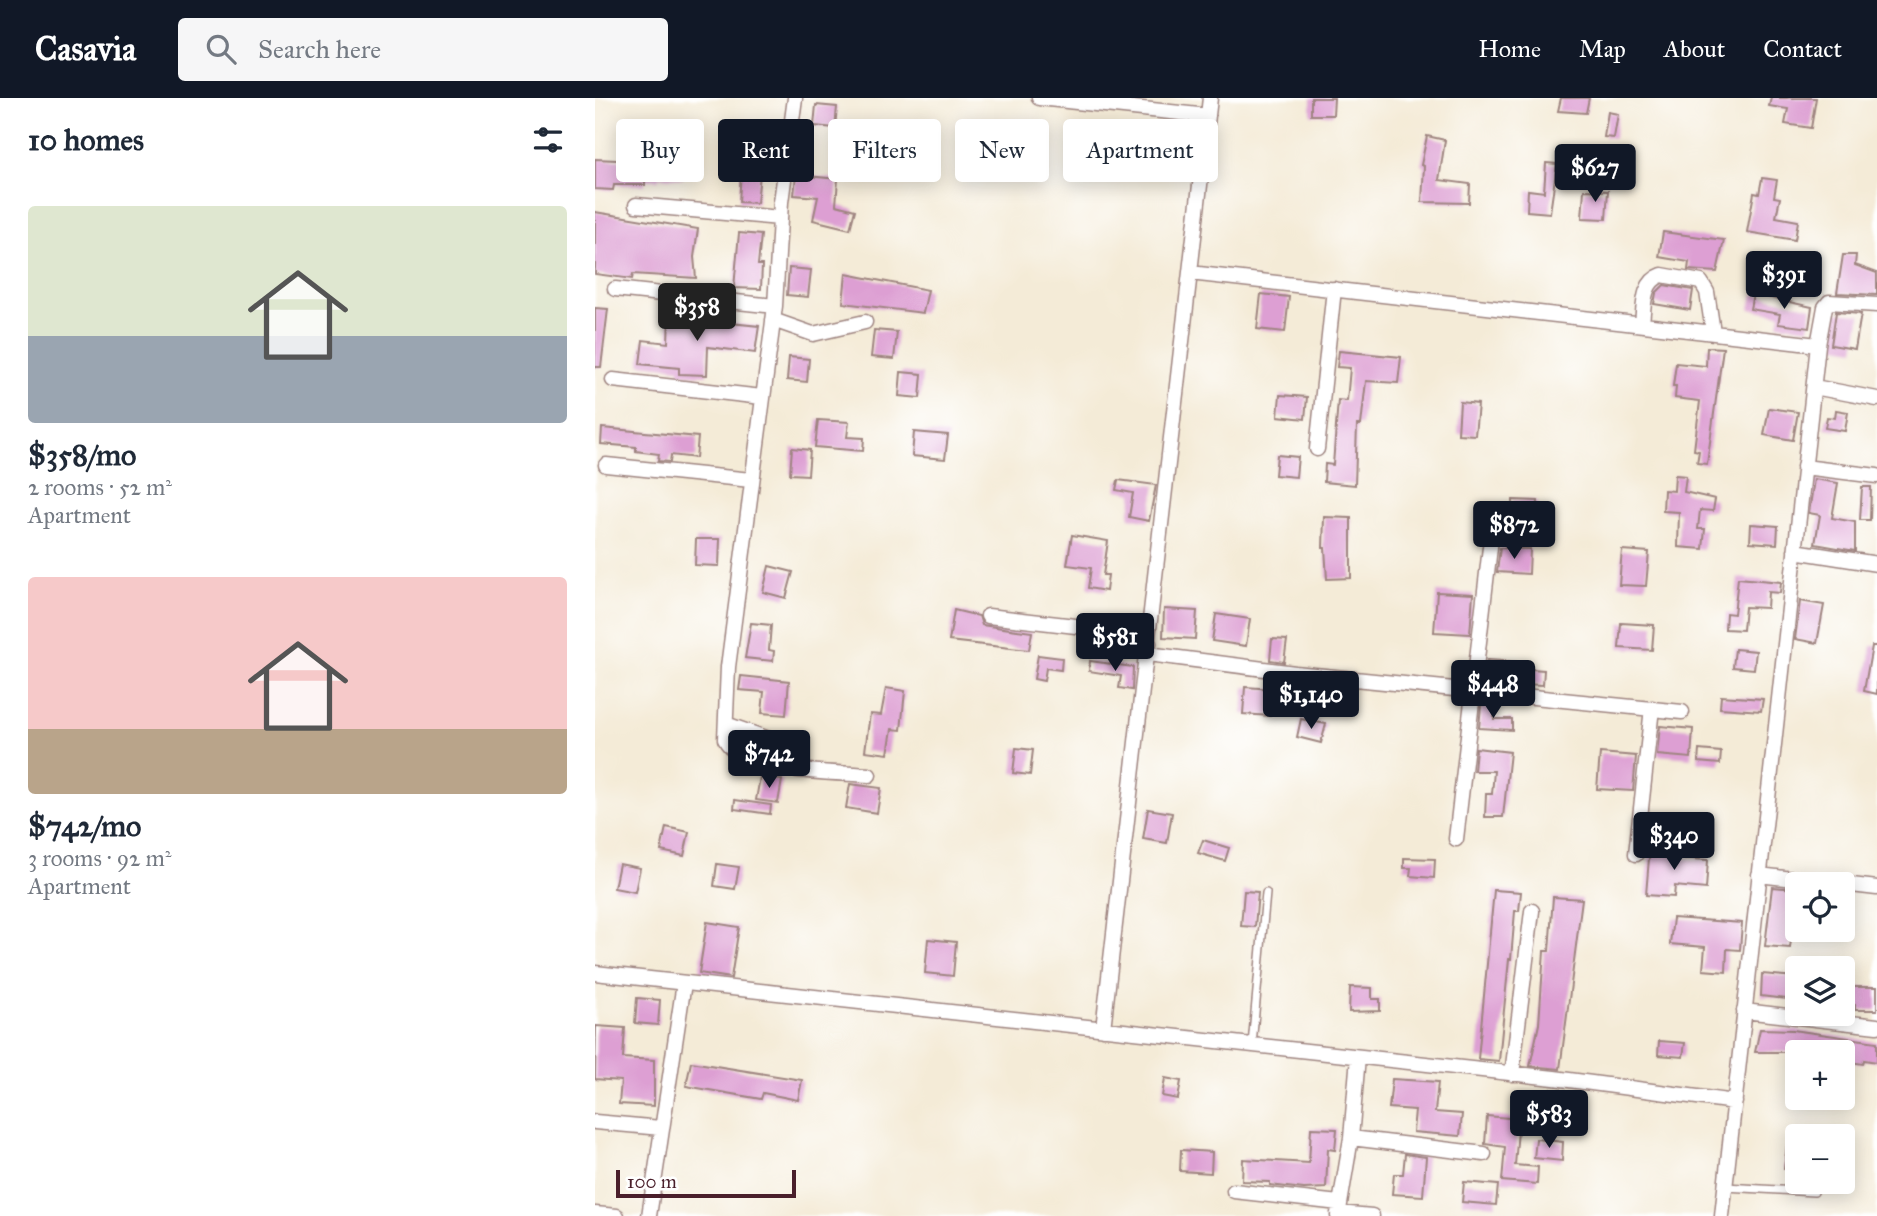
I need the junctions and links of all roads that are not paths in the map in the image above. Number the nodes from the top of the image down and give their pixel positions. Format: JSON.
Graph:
{"nodes":[{"id":1,"x":795,"y":98,"type":"edge"},
{"id":2,"x":1039,"y":98,"type":"edge"},
{"id":3,"x":1210,"y":98,"type":"edge"},
{"id":4,"x":1208,"y":116,"type":"junction"},
{"id":5,"x":636,"y":205,"type":"dead end"},
{"id":6,"x":780,"y":219,"type":"junction"},
{"id":7,"x":1191,"y":273,"type":"junction"},
{"id":8,"x":615,"y":289,"type":"dead end"},
{"id":9,"x":1334,"y":289,"type":"junction"},
{"id":10,"x":1877,"y":305,"type":"edge"},
{"id":11,"x":774,"y":313,"type":"junction"},
{"id":12,"x":865,"y":322,"type":"dead end"},
{"id":13,"x":1642,"y":324,"type":"junction"},
{"id":14,"x":1713,"y":332,"type":"junction"},
{"id":15,"x":1818,"y":345,"type":"junction"},
{"id":16,"x":613,"y":380,"type":"dead end"},
{"id":17,"x":1814,"y":387,"type":"junction"},
{"id":18,"x":762,"y":397,"type":"junction"},
{"id":19,"x":1877,"y":399,"type":"edge"},
{"id":20,"x":1317,"y":449,"type":"dead end"},
{"id":21,"x":606,"y":465,"type":"dead end"},
{"id":22,"x":1804,"y":467,"type":"junction"},
{"id":23,"x":1877,"y":476,"type":"edge"},
{"id":24,"x":751,"y":480,"type":"junction"},
{"id":25,"x":1492,"y":530,"type":"dead end"},
{"id":26,"x":1795,"y":551,"type":"junction"},
{"id":27,"x":1877,"y":564,"type":"edge"},
{"id":28,"x":988,"y":616,"type":"dead end"},
{"id":29,"x":1149,"y":648,"type":"junction"},
{"id":30,"x":1472,"y":689,"type":"junction"},
{"id":31,"x":1652,"y":708,"type":"junction"},
{"id":32,"x":1682,"y":712,"type":"dead end"},
{"id":33,"x":726,"y":724,"type":"junction"},
{"id":34,"x":783,"y":766,"type":"junction"},
{"id":35,"x":869,"y":775,"type":"dead end"},
{"id":36,"x":1456,"y":839,"type":"dead end"},
{"id":37,"x":1636,"y":854,"type":"dead end"},
{"id":38,"x":1759,"y":875,"type":"junction"},
{"id":39,"x":1785,"y":878,"type":"edge"},
{"id":40,"x":1855,"y":885,"type":"edge"},
{"id":41,"x":1877,"y":888,"type":"edge"},
{"id":42,"x":1266,"y":893,"type":"dead end"},
{"id":43,"x":1532,"y":911,"type":"dead end"},
{"id":44,"x":595,"y":973,"type":"edge"},
{"id":45,"x":684,"y":983,"type":"junction"},
{"id":46,"x":1744,"y":1011,"type":"junction"},
{"id":47,"x":1877,"y":1026,"type":"edge"},
{"id":48,"x":1103,"y":1029,"type":"junction"},
{"id":49,"x":1252,"y":1045,"type":"junction"},
{"id":50,"x":1358,"y":1057,"type":"junction"},
{"id":51,"x":1512,"y":1074,"type":"junction"},
{"id":52,"x":1735,"y":1102,"type":"junction"},
{"id":53,"x":595,"y":1122,"type":"edge"},
{"id":54,"x":661,"y":1128,"type":"junction"},
{"id":55,"x":1351,"y":1138,"type":"junction"},
{"id":56,"x":1485,"y":1154,"type":"dead end"},
{"id":57,"x":1725,"y":1187,"type":"junction"},
{"id":58,"x":1785,"y":1190,"type":"edge"},
{"id":59,"x":1234,"y":1191,"type":"dead end"},
{"id":60,"x":1338,"y":1211,"type":"edge"},
{"id":61,"x":595,"y":1214,"type":"edge"},
{"id":62,"x":617,"y":1216,"type":"edge"},
{"id":63,"x":649,"y":1216,"type":"edge"},
{"id":64,"x":1371,"y":1216,"type":"edge"},
{"id":65,"x":1722,"y":1216,"type":"edge"}],
"edges":[{"from":1,"to":6,"type":"street"},
{"from":2,"to":4,"type":"street"},
{"from":3,"to":4,"type":"street"},
{"from":4,"to":7,"type":"street"},
{"from":5,"to":6,"type":"street"},
{"from":6,"to":11,"type":"street"},
{"from":7,"to":9,"type":"street"},
{"from":7,"to":29,"type":"street"},
{"from":8,"to":11,"type":"street"},
{"from":9,"to":13,"type":"street"},
{"from":9,"to":20,"type":"street"},
{"from":10,"to":15,"type":"street"},
{"from":11,"to":12,"type":"street"},
{"from":11,"to":18,"type":"street"},
{"from":13,"to":14,"type":"street"},
{"from":13,"to":14,"type":"street"},
{"from":14,"to":15,"type":"street"},
{"from":15,"to":17,"type":"street"},
{"from":16,"to":18,"type":"street"},
{"from":17,"to":19,"type":"street"},
{"from":17,"to":22,"type":"street"},
{"from":18,"to":24,"type":"street"},
{"from":21,"to":24,"type":"street"},
{"from":22,"to":23,"type":"street"},
{"from":22,"to":26,"type":"street"},
{"from":24,"to":33,"type":"street"},
{"from":25,"to":30,"type":"street"},
{"from":26,"to":27,"type":"street"},
{"from":26,"to":38,"type":"street"},
{"from":28,"to":29,"type":"street"},
{"from":29,"to":30,"type":"street"},
{"from":29,"to":48,"type":"street"},
{"from":30,"to":31,"type":"street"},
{"from":30,"to":36,"type":"street"},
{"from":31,"to":32,"type":"street"},
{"from":31,"to":37,"type":"street"},
{"from":33,"to":34,"type":"street"},
{"from":33,"to":34,"type":"street"},
{"from":34,"to":35,"type":"street"},
{"from":38,"to":39,"type":"street"},
{"from":38,"to":46,"type":"street"},
{"from":40,"to":41,"type":"street"},
{"from":42,"to":49,"type":"lane"},
{"from":43,"to":51,"type":"street"},
{"from":44,"to":45,"type":"street"},
{"from":45,"to":48,"type":"street"},
{"from":45,"to":54,"type":"street"},
{"from":46,"to":47,"type":"street"},
{"from":46,"to":52,"type":"street"},
{"from":48,"to":49,"type":"street"},
{"from":49,"to":50,"type":"street"},
{"from":50,"to":51,"type":"street"},
{"from":50,"to":55,"type":"street"},
{"from":51,"to":52,"type":"street"},
{"from":52,"to":57,"type":"street"},
{"from":53,"to":54,"type":"street"},
{"from":54,"to":63,"type":"street"},
{"from":55,"to":56,"type":"street"},
{"from":55,"to":60,"type":"street"},
{"from":57,"to":58,"type":"lane"},
{"from":57,"to":65,"type":"street"},
{"from":59,"to":60,"type":"street"},
{"from":60,"to":64,"type":"street"},
{"from":61,"to":62,"type":"street"}]}
